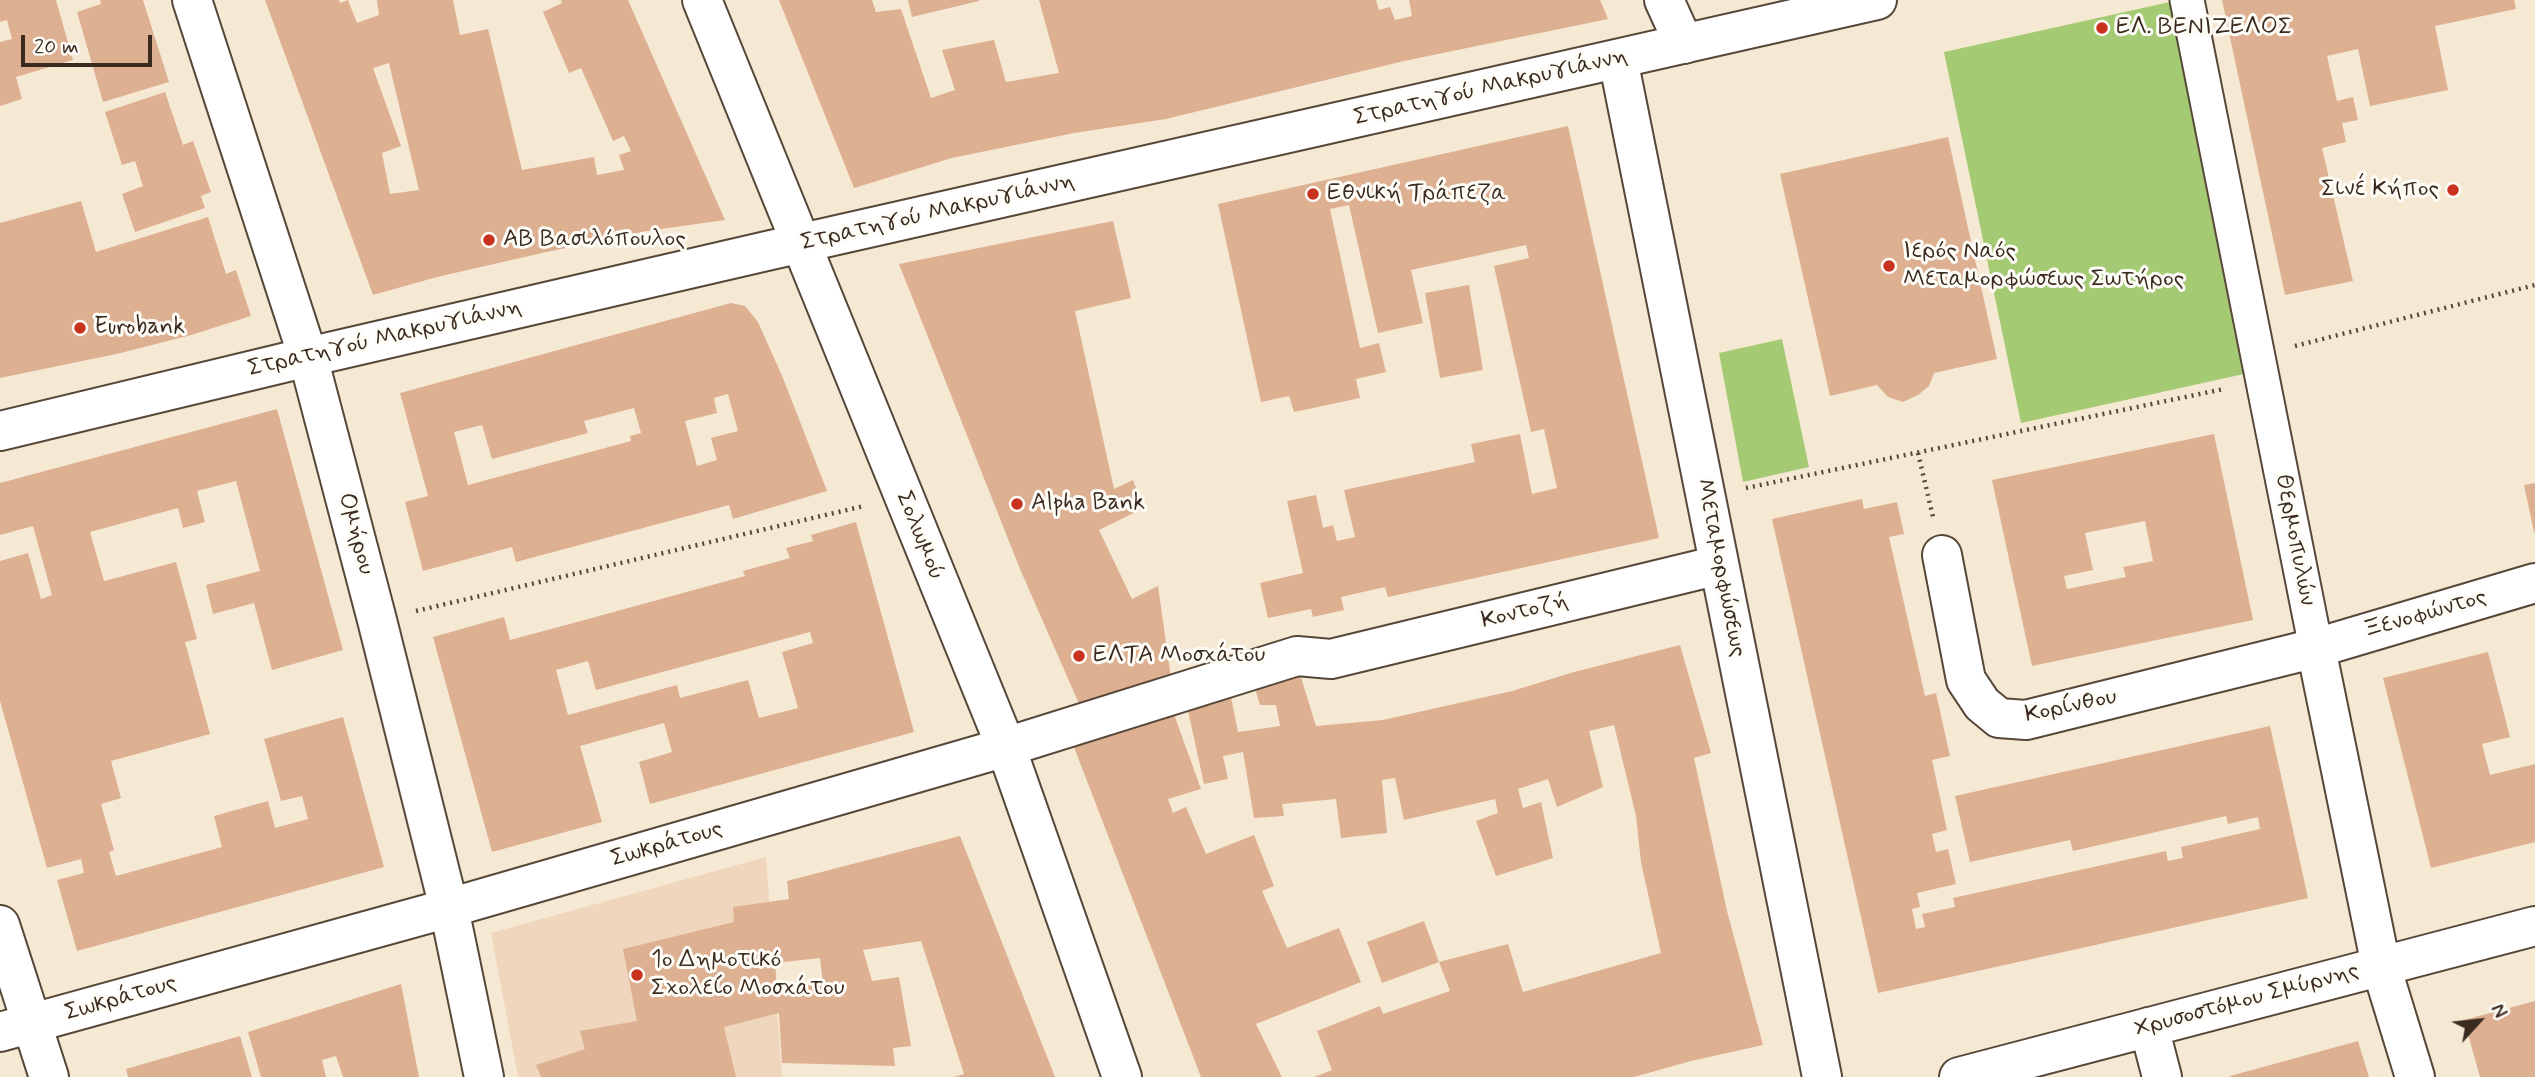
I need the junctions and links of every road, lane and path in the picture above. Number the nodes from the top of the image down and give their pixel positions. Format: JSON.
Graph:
{"nodes":[{"id":1,"x":192,"y":0,"type":"edge"},
{"id":2,"x":702,"y":0,"type":"edge"},
{"id":3,"x":1664,"y":0,"type":"edge"},
{"id":4,"x":1877,"y":0,"type":"edge"},
{"id":5,"x":2187,"y":0,"type":"edge"},
{"id":6,"x":1684,"y":44,"type":"junction"},
{"id":7,"x":1618,"y":59,"type":"junction"},
{"id":8,"x":801,"y":244,"type":"junction"},
{"id":9,"x":2535,"y":285,"type":"edge"},
{"id":10,"x":308,"y":357,"type":"junction"},
{"id":11,"x":2260,"y":368,"type":"junction"},
{"id":12,"x":0,"y":431,"type":"edge"},
{"id":13,"x":1918,"y":453,"type":"junction"},
{"id":14,"x":903,"y":496,"type":"junction"},
{"id":15,"x":1706,"y":497,"type":"junction"},
{"id":16,"x":1941,"y":555,"type":"joint"},
{"id":17,"x":1719,"y":565,"type":"junction"},
{"id":18,"x":2535,"y":583,"type":"edge"},
{"id":19,"x":377,"y":620,"type":"junction"},
{"id":20,"x":2316,"y":648,"type":"junction"},
{"id":21,"x":1331,"y":659,"type":"joint"},
{"id":22,"x":1006,"y":747,"type":"junction"},
{"id":23,"x":449,"y":908,"type":"junction"},
{"id":24,"x":0,"y":925,"type":"edge"},
{"id":25,"x":2535,"y":926,"type":"edge"},
{"id":26,"x":2381,"y":966,"type":"junction"},
{"id":27,"x":2149,"y":1027,"type":"junction"},
{"id":28,"x":17,"y":1028,"type":"edge"},
{"id":29,"x":49,"y":1077,"type":"edge"},
{"id":30,"x":484,"y":1077,"type":"edge"},
{"id":31,"x":1122,"y":1077,"type":"edge"},
{"id":32,"x":1822,"y":1077,"type":"edge"},
{"id":33,"x":1959,"y":1077,"type":"edge"},
{"id":34,"x":2162,"y":1077,"type":"edge"},
{"id":35,"x":2416,"y":1077,"type":"edge"}],
"edges":[{"from":1,"to":10,"type":"street","name":"Ομήρου"},
{"from":2,"to":8,"type":"street","name":"Σολωμού"},
{"from":3,"to":6,"type":"street"},
{"from":4,"to":6,"type":"street","name":"Στρατηγού Μακρυγιάννη"},
{"from":5,"to":11,"type":"street","name":"Θερμοπυλών"},
{"from":6,"to":7,"type":"street","name":"Στρατηγού Μακρυγιάννη"},
{"from":7,"to":8,"type":"street","name":"Στρατηγού Μακρυγιάννη"},
{"from":7,"to":15,"type":"street","name":"Μεταμορφώσεως"},
{"from":8,"to":10,"type":"street","name":"Στρατηγού Μακρυγιάννη"},
{"from":8,"to":14,"type":"street","name":"Σολωμού"},
{"from":9,"to":11,"type":"path"},
{"from":10,"to":12,"type":"street","name":"Στρατηγού Μακρυγιάννη"},
{"from":10,"to":19,"type":"street","name":"Ομήρου"},
{"from":11,"to":13,"type":"path"},
{"from":11,"to":20,"type":"street","name":"Θερμοπυλών"},
{"from":13,"to":15,"type":"path"},
{"from":13,"to":16,"type":"path"},
{"from":14,"to":19,"type":"path"},
{"from":14,"to":22,"type":"street","name":"Σολωμού"},
{"from":15,"to":17,"type":"street","name":"Μεταμορφώσεως"},
{"from":16,"to":20,"type":"street","name":"Κορίνθου"},
{"from":17,"to":21,"type":"street","name":"Κοντοζή"},
{"from":17,"to":32,"type":"street","name":"Μεταμορφώσεως"},
{"from":18,"to":20,"type":"street","name":"Ξενοφώντος"},
{"from":19,"to":23,"type":"street","name":"Ομήρου"},
{"from":20,"to":26,"type":"street","name":"Θερμοπυλών"},
{"from":21,"to":22,"type":"street","name":"Σωκράτους"},
{"from":22,"to":23,"type":"street","name":"Σωκράτους"},
{"from":22,"to":31,"type":"street","name":"Σολωμού"},
{"from":23,"to":28,"type":"street","name":"Σωκράτους"},
{"from":23,"to":30,"type":"street","name":"Ομήρου"},
{"from":24,"to":28,"type":"street"},
{"from":25,"to":26,"type":"street","name":"Χρυσοστόμου Σμύρνης"},
{"from":26,"to":27,"type":"street","name":"Χρυσοστόμου Σμύρνης"},
{"from":26,"to":35,"type":"street","name":"Θερμοπυλών"},
{"from":27,"to":33,"type":"street","name":"Χρυσοστόμου Σμύρνης"},
{"from":27,"to":34,"type":"street"},
{"from":28,"to":29,"type":"street"}]}
